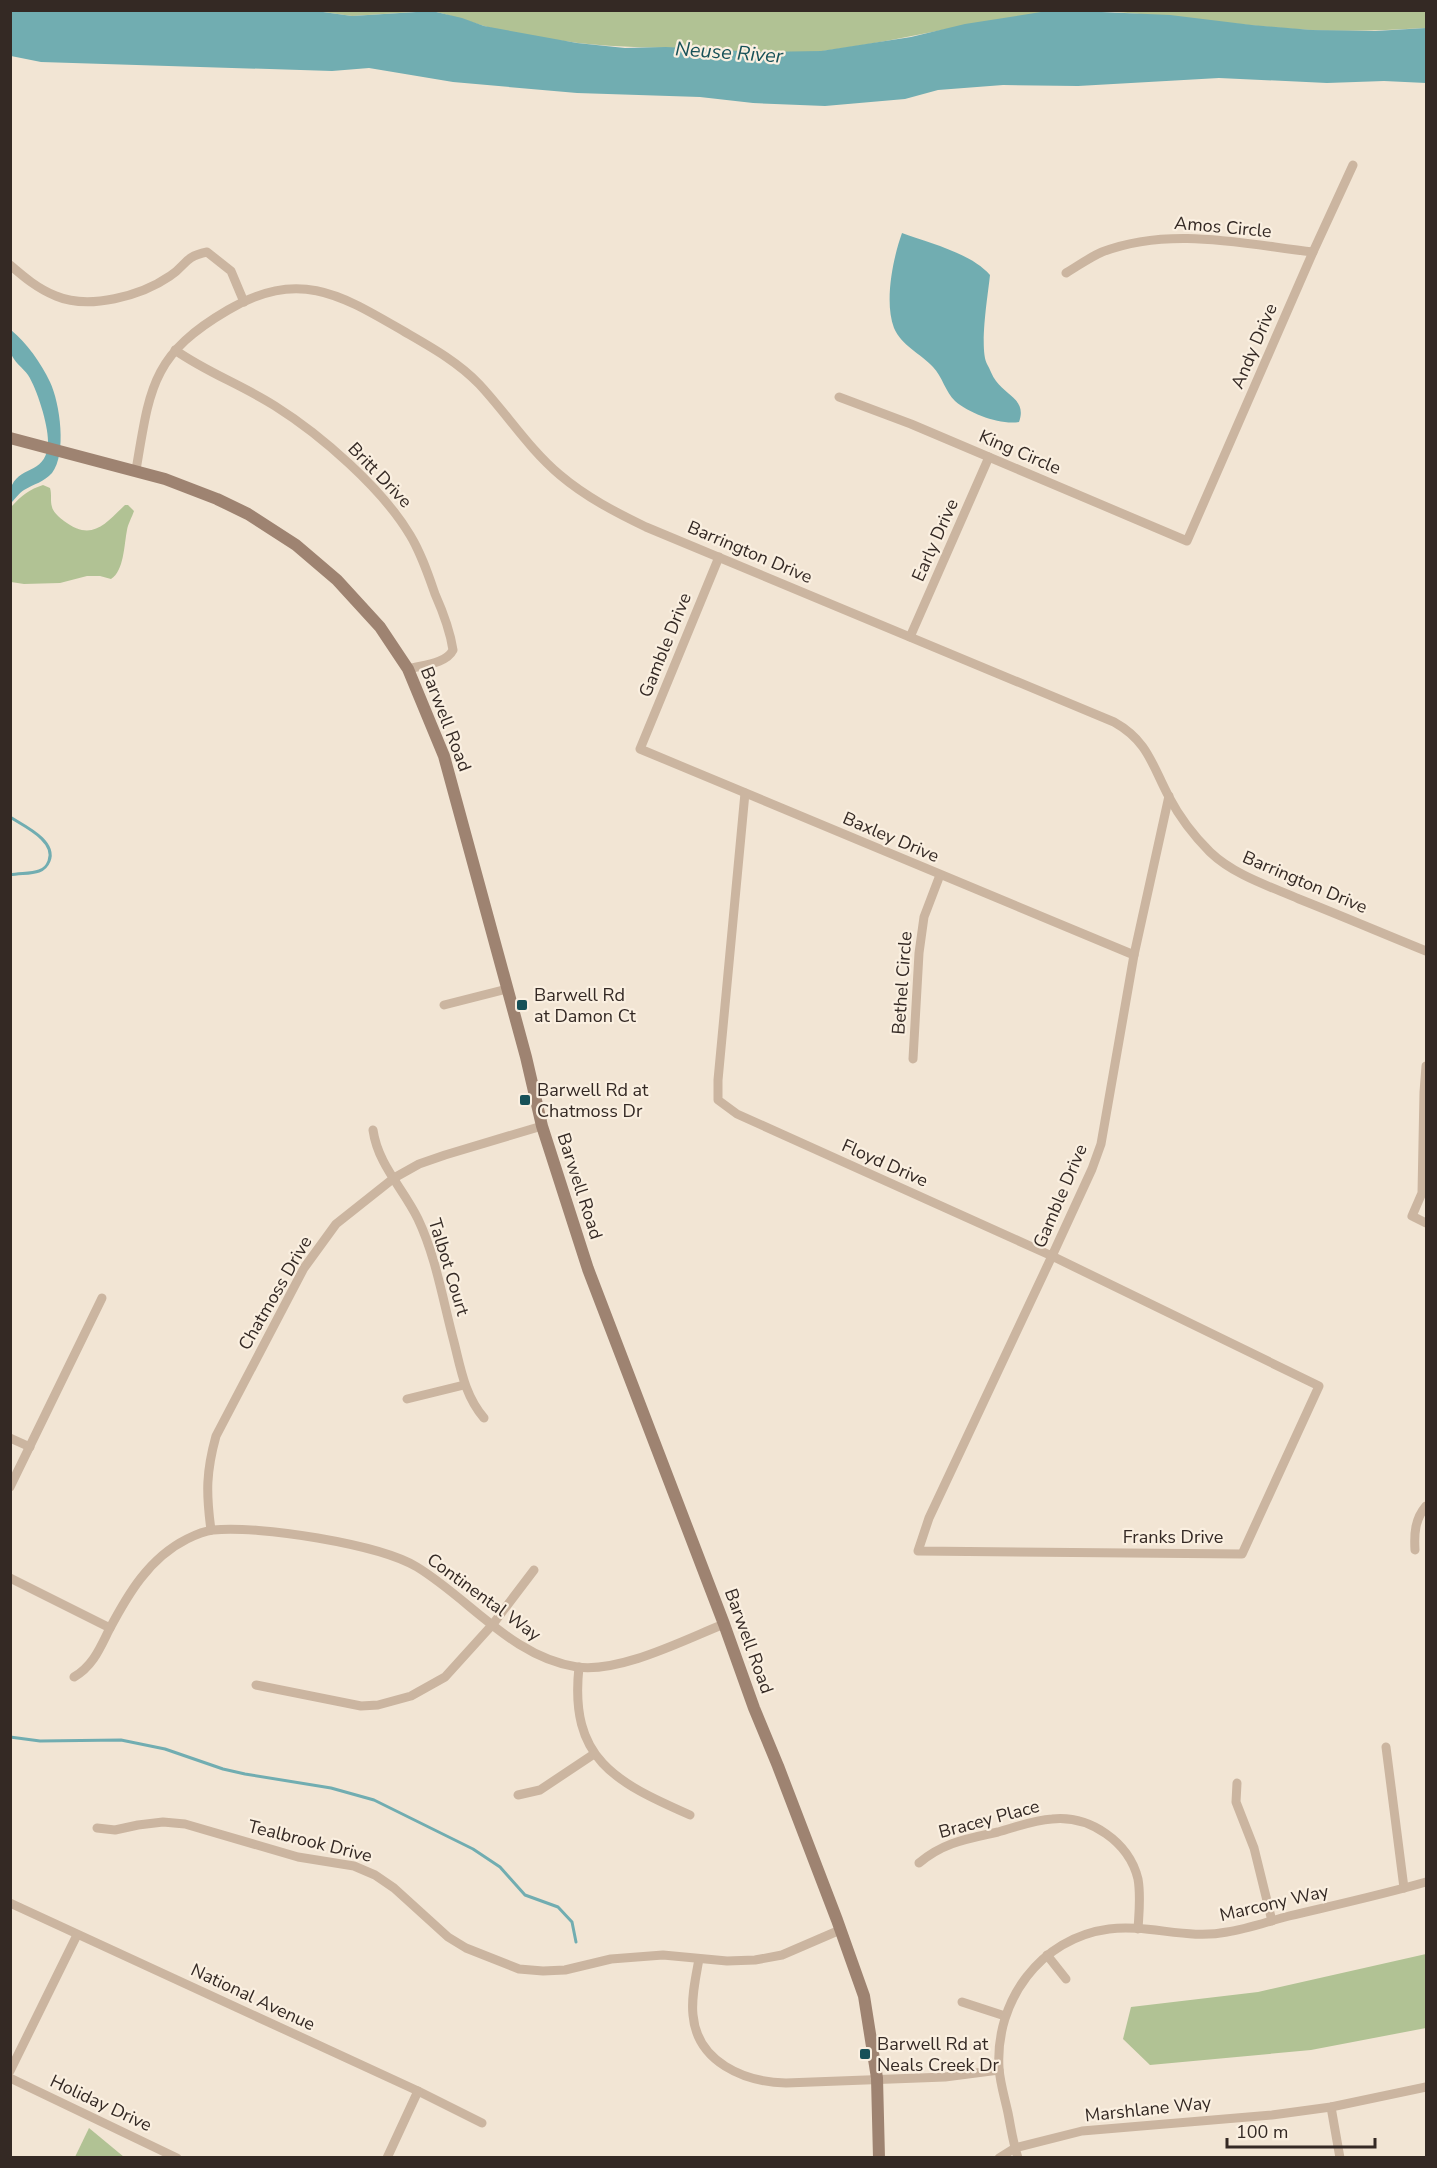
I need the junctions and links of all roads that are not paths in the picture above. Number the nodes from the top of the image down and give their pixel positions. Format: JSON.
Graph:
{"nodes":[{"id":1,"x":1353,"y":165,"type":"dead end"},
{"id":2,"x":1313,"y":252,"type":"junction"},
{"id":3,"x":10,"y":265,"type":"edge"},
{"id":4,"x":1066,"y":273,"type":"dead end"},
{"id":5,"x":244,"y":302,"type":"junction"},
{"id":6,"x":175,"y":350,"type":"junction"},
{"id":7,"x":839,"y":397,"type":"dead end"},
{"id":8,"x":12,"y":439,"type":"edge"},
{"id":9,"x":989,"y":457,"type":"junction"},
{"id":10,"x":136,"y":470,"type":"junction"},
{"id":11,"x":1187,"y":540,"type":"joint"},
{"id":12,"x":719,"y":557,"type":"junction"},
{"id":13,"x":910,"y":637,"type":"junction"},
{"id":14,"x":408,"y":669,"type":"junction"},
{"id":15,"x":641,"y":745,"type":"joint"},
{"id":16,"x":745,"y":793,"type":"junction"},
{"id":17,"x":1169,"y":796,"type":"junction"},
{"id":18,"x":940,"y":875,"type":"junction"},
{"id":19,"x":1426,"y":951,"type":"edge"},
{"id":20,"x":1134,"y":955,"type":"junction"},
{"id":21,"x":507,"y":988,"type":"junction"},
{"id":22,"x":444,"y":1005,"type":"dead end"},
{"id":23,"x":913,"y":1059,"type":"dead end"},
{"id":24,"x":1426,"y":1066,"type":"edge"},
{"id":25,"x":542,"y":1126,"type":"junction"},
{"id":26,"x":373,"y":1130,"type":"dead end"},
{"id":27,"x":394,"y":1178,"type":"junction"},
{"id":28,"x":1424,"y":1194,"type":"edge"},
{"id":29,"x":1426,"y":1223,"type":"edge"},
{"id":30,"x":1052,"y":1256,"type":"junction"},
{"id":31,"x":102,"y":1298,"type":"dead end"},
{"id":32,"x":464,"y":1385,"type":"junction"},
{"id":33,"x":1318,"y":1386,"type":"joint"},
{"id":34,"x":407,"y":1400,"type":"dead end"},
{"id":35,"x":484,"y":1418,"type":"dead end"},
{"id":36,"x":10,"y":1437,"type":"edge"},
{"id":37,"x":30,"y":1447,"type":"junction"},
{"id":38,"x":10,"y":1487,"type":"edge"},
{"id":39,"x":1426,"y":1506,"type":"edge"},
{"id":40,"x":211,"y":1530,"type":"junction"},
{"id":41,"x":1415,"y":1550,"type":"dead end"},
{"id":42,"x":918,"y":1551,"type":"joint"},
{"id":43,"x":534,"y":1570,"type":"dead end"},
{"id":44,"x":10,"y":1578,"type":"edge"},
{"id":45,"x":493,"y":1624,"type":"junction"},
{"id":46,"x":724,"y":1624,"type":"junction"},
{"id":47,"x":110,"y":1628,"type":"junction"},
{"id":48,"x":579,"y":1667,"type":"junction"},
{"id":49,"x":74,"y":1677,"type":"dead end"},
{"id":50,"x":256,"y":1685,"type":"dead end"},
{"id":51,"x":1386,"y":1747,"type":"dead end"},
{"id":52,"x":594,"y":1754,"type":"junction"},
{"id":53,"x":1237,"y":1783,"type":"dead end"},
{"id":54,"x":518,"y":1795,"type":"dead end"},
{"id":55,"x":690,"y":1815,"type":"dead end"},
{"id":56,"x":97,"y":1828,"type":"dead end"},
{"id":57,"x":919,"y":1863,"type":"dead end"},
{"id":58,"x":1426,"y":1882,"type":"edge"},
{"id":59,"x":1404,"y":1888,"type":"junction"},
{"id":60,"x":10,"y":1903,"type":"edge"},
{"id":61,"x":1272,"y":1921,"type":"junction"},
{"id":62,"x":1138,"y":1929,"type":"junction"},
{"id":63,"x":840,"y":1930,"type":"junction"},
{"id":64,"x":77,"y":1935,"type":"junction"},
{"id":65,"x":1047,"y":1955,"type":"junction"},
{"id":66,"x":699,"y":1959,"type":"junction"},
{"id":67,"x":1066,"y":1979,"type":"dead end"},
{"id":68,"x":962,"y":2002,"type":"dead end"},
{"id":69,"x":1005,"y":2016,"type":"junction"},
{"id":70,"x":999,"y":2070,"type":"junction"},
{"id":71,"x":10,"y":2071,"type":"edge"},
{"id":72,"x":10,"y":2078,"type":"edge"},
{"id":73,"x":878,"y":2078,"type":"junction"},
{"id":74,"x":1426,"y":2086,"type":"edge"},
{"id":75,"x":418,"y":2091,"type":"junction"},
{"id":76,"x":1331,"y":2107,"type":"junction"},
{"id":77,"x":482,"y":2123,"type":"dead end"},
{"id":78,"x":1017,"y":2153,"type":"edge"},
{"id":79,"x":177,"y":2157,"type":"edge"},
{"id":80,"x":387,"y":2157,"type":"edge"},
{"id":81,"x":879,"y":2157,"type":"edge"},
{"id":82,"x":999,"y":2157,"type":"edge"},
{"id":83,"x":1340,"y":2157,"type":"edge"}],
"edges":[{"from":1,"to":2,"type":"street","name":"Andy Drive"},
{"from":2,"to":4,"type":"street","name":"Amos Circle"},
{"from":2,"to":11,"type":"street","name":"Andy Drive"},
{"from":3,"to":5,"type":"street"},
{"from":5,"to":6,"type":"street","name":"Barrington Drive"},
{"from":5,"to":12,"type":"street","name":"Barrington Drive"},
{"from":6,"to":10,"type":"street","name":"Barrington Drive"},
{"from":6,"to":14,"type":"street","name":"Britt Drive"},
{"from":7,"to":9,"type":"street","name":"King Circle"},
{"from":8,"to":10,"type":"street","name":"Barwell Road"},
{"from":9,"to":11,"type":"street","name":"King Circle"},
{"from":9,"to":13,"type":"street","name":"Early Drive"},
{"from":10,"to":14,"type":"street","name":"Barwell Road"},
{"from":12,"to":13,"type":"street","name":"Barrington Drive"},
{"from":12,"to":15,"type":"street","name":"Gamble Drive"},
{"from":13,"to":17,"type":"street","name":"Barrington Drive"},
{"from":14,"to":21,"type":"street","name":"Barwell Road"},
{"from":15,"to":16,"type":"street","name":"Baxley Drive"},
{"from":16,"to":18,"type":"street","name":"Baxley Drive"},
{"from":16,"to":30,"type":"street","name":"Floyd Drive"},
{"from":17,"to":19,"type":"street","name":"Barrington Drive"},
{"from":17,"to":20,"type":"street","name":"Gamble Drive"},
{"from":18,"to":20,"type":"street","name":"Baxley Drive"},
{"from":18,"to":23,"type":"street","name":"Bethel Circle"},
{"from":20,"to":30,"type":"street","name":"Gamble Drive"},
{"from":21,"to":22,"type":"street"},
{"from":21,"to":25,"type":"street","name":"Barwell Road"},
{"from":24,"to":28,"type":"street"},
{"from":25,"to":27,"type":"street","name":"Chatmoss Drive"},
{"from":25,"to":46,"type":"street","name":"Barwell Road"},
{"from":26,"to":27,"type":"street","name":"Talbot Court"},
{"from":27,"to":32,"type":"street","name":"Talbot Court"},
{"from":27,"to":40,"type":"street","name":"Chatmoss Drive"},
{"from":28,"to":29,"type":"street"},
{"from":30,"to":33,"type":"street","name":"Floyd Drive"},
{"from":30,"to":42,"type":"street","name":"Gamble Drive"},
{"from":31,"to":37,"type":"street"},
{"from":32,"to":34,"type":"street"},
{"from":32,"to":35,"type":"street","name":"Talbot Court"},
{"from":33,"to":42,"type":"street","name":"Franks Drive"},
{"from":36,"to":37,"type":"street"},
{"from":37,"to":38,"type":"street"},
{"from":39,"to":41,"type":"street"},
{"from":40,"to":45,"type":"street","name":"Continental Way"},
{"from":40,"to":47,"type":"street","name":"Continental Way"},
{"from":43,"to":45,"type":"street"},
{"from":44,"to":47,"type":"street"},
{"from":45,"to":48,"type":"street","name":"Continental Way"},
{"from":45,"to":50,"type":"street"},
{"from":46,"to":48,"type":"street","name":"Continental Way"},
{"from":46,"to":63,"type":"street","name":"Barwell Road"},
{"from":47,"to":49,"type":"street","name":"Continental Way"},
{"from":48,"to":52,"type":"street"},
{"from":51,"to":59,"type":"street"},
{"from":52,"to":54,"type":"street"},
{"from":52,"to":55,"type":"street"},
{"from":53,"to":61,"type":"street"},
{"from":56,"to":66,"type":"street","name":"Tealbrook Drive"},
{"from":57,"to":62,"type":"street","name":"Bracey Place"},
{"from":58,"to":59,"type":"street","name":"Marcony Way"},
{"from":59,"to":61,"type":"street","name":"Marcony Way"},
{"from":60,"to":64,"type":"street","name":"National Avenue"},
{"from":61,"to":62,"type":"street","name":"Marcony Way"},
{"from":62,"to":65,"type":"street","name":"Marcony Way"},
{"from":63,"to":66,"type":"street","name":"Tealbrook Drive"},
{"from":63,"to":73,"type":"street","name":"Barwell Road"},
{"from":64,"to":71,"type":"street"},
{"from":64,"to":75,"type":"street","name":"National Avenue"},
{"from":65,"to":67,"type":"street"},
{"from":65,"to":69,"type":"street","name":"Marcony Way"},
{"from":66,"to":73,"type":"street"},
{"from":68,"to":69,"type":"street"},
{"from":69,"to":70,"type":"street","name":"Marcony Way"},
{"from":70,"to":73,"type":"street"},
{"from":70,"to":78,"type":"street","name":"Marcony Way"},
{"from":72,"to":79,"type":"street","name":"Holiday Drive"},
{"from":73,"to":81,"type":"street","name":"Barwell Road"},
{"from":74,"to":76,"type":"street","name":"Marshlane Way"},
{"from":75,"to":77,"type":"street","name":"National Avenue"},
{"from":75,"to":80,"type":"street"},
{"from":76,"to":78,"type":"street","name":"Marshlane Way"},
{"from":76,"to":83,"type":"street"},
{"from":78,"to":82,"type":"street","name":"Marshlane Way"}]}
